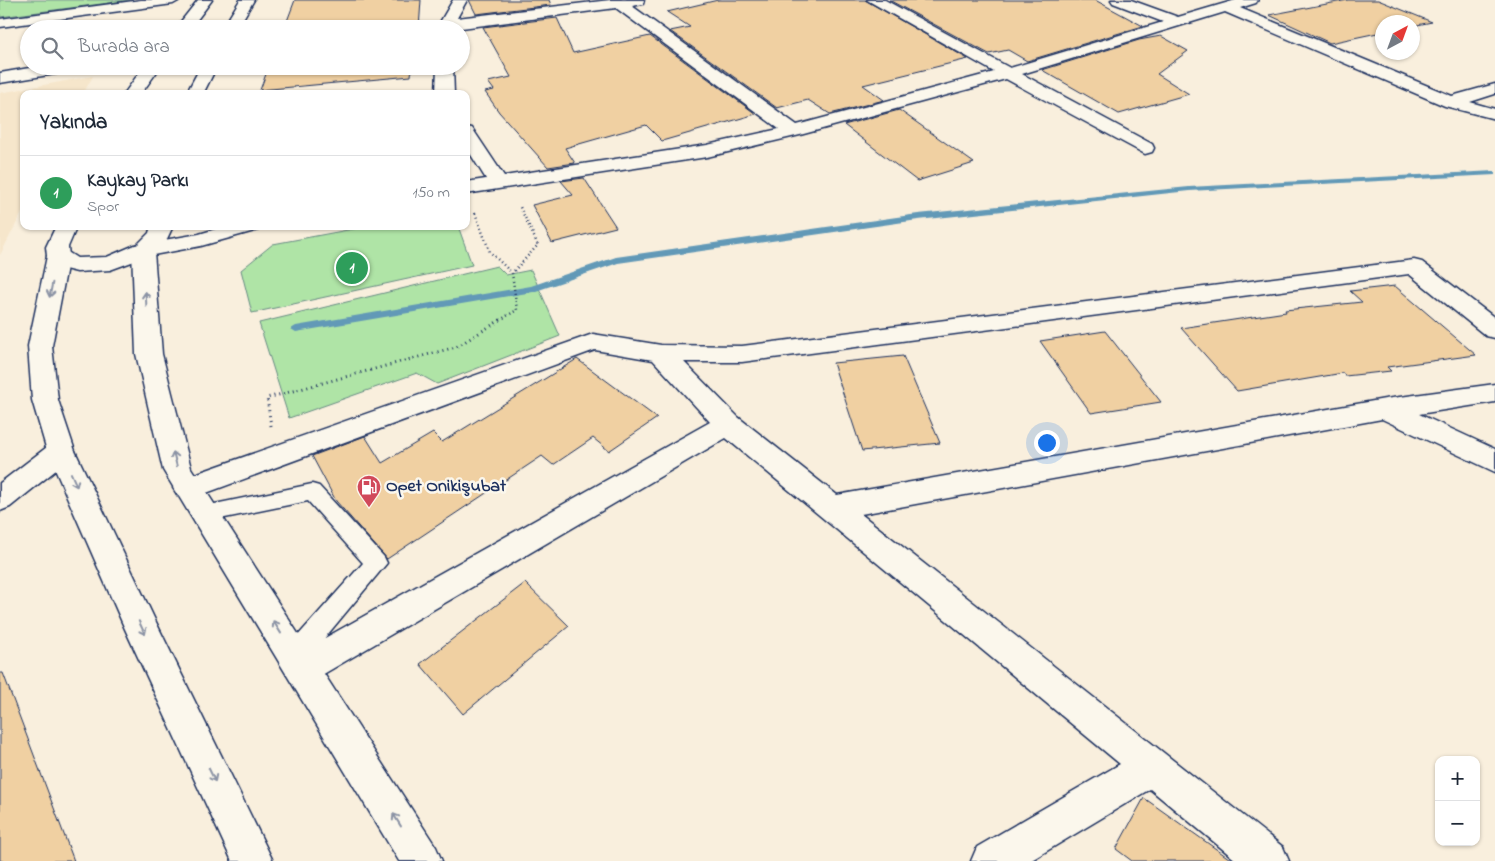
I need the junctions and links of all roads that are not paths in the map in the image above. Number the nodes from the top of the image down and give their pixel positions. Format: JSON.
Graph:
{"nodes":[{"id":1,"x":173,"y":0,"type":"edge"},
{"id":2,"x":205,"y":0,"type":"edge"},
{"id":3,"x":248,"y":0,"type":"edge"},
{"id":4,"x":460,"y":0,"type":"edge"},
{"id":5,"x":646,"y":0,"type":"edge"},
{"id":6,"x":874,"y":0,"type":"edge"},
{"id":7,"x":1118,"y":0,"type":"edge"},
{"id":8,"x":1251,"y":0,"type":"edge"},
{"id":9,"x":621,"y":5,"type":"junction"},
{"id":10,"x":1227,"y":8,"type":"junction"},
{"id":11,"x":20,"y":20,"type":"edge"},
{"id":12,"x":23,"y":20,"type":"edge"},
{"id":13,"x":189,"y":20,"type":"edge"},
{"id":14,"x":235,"y":20,"type":"edge"},
{"id":15,"x":449,"y":20,"type":"edge"},
{"id":16,"x":0,"y":23,"type":"edge"},
{"id":17,"x":470,"y":23,"type":"edge"},
{"id":18,"x":1179,"y":23,"type":"junction"},
{"id":19,"x":1009,"y":73,"type":"junction"},
{"id":20,"x":20,"y":75,"type":"edge"},
{"id":21,"x":146,"y":75,"type":"edge"},
{"id":22,"x":204,"y":75,"type":"edge"},
{"id":23,"x":445,"y":75,"type":"edge"},
{"id":24,"x":0,"y":78,"type":"edge"},
{"id":25,"x":135,"y":90,"type":"edge"},
{"id":26,"x":196,"y":90,"type":"edge"},
{"id":27,"x":444,"y":90,"type":"edge"},
{"id":28,"x":1495,"y":90,"type":"edge"},
{"id":29,"x":1451,"y":102,"type":"junction"},
{"id":30,"x":1495,"y":114,"type":"edge"},
{"id":31,"x":794,"y":131,"type":"junction"},
{"id":32,"x":470,"y":137,"type":"edge"},
{"id":33,"x":1145,"y":148,"type":"dead end"},
{"id":34,"x":505,"y":182,"type":"junction"},
{"id":35,"x":470,"y":187,"type":"edge"},
{"id":36,"x":161,"y":230,"type":"edge"},
{"id":37,"x":236,"y":230,"type":"edge"},
{"id":38,"x":67,"y":237,"type":"edge"},
{"id":39,"x":143,"y":250,"type":"junction"},
{"id":40,"x":1495,"y":330,"type":"edge"},
{"id":41,"x":661,"y":353,"type":"junction"},
{"id":42,"x":1495,"y":393,"type":"edge"},
{"id":43,"x":1385,"y":409,"type":"junction"},
{"id":44,"x":728,"y":424,"type":"junction"},
{"id":45,"x":61,"y":451,"type":"junction"},
{"id":46,"x":1495,"y":461,"type":"edge"},
{"id":47,"x":188,"y":488,"type":"junction"},
{"id":48,"x":0,"y":499,"type":"edge"},
{"id":49,"x":830,"y":508,"type":"junction"},
{"id":50,"x":205,"y":514,"type":"junction"},
{"id":51,"x":299,"y":662,"type":"junction"},
{"id":52,"x":1151,"y":767,"type":"junction"},
{"id":53,"x":253,"y":861,"type":"edge"},
{"id":54,"x":422,"y":861,"type":"edge"},
{"id":55,"x":991,"y":861,"type":"edge"},
{"id":56,"x":1269,"y":861,"type":"edge"}],
"edges":[{"from":1,"to":12,"type":"street"},
{"from":2,"to":13,"type":"street"},
{"from":3,"to":14,"type":"street"},
{"from":4,"to":15,"type":"street"},
{"from":5,"to":9,"type":"street"},
{"from":6,"to":19,"type":"street"},
{"from":7,"to":18,"type":"street"},
{"from":8,"to":10,"type":"street"},
{"from":9,"to":17,"type":"street"},
{"from":9,"to":31,"type":"street"},
{"from":10,"to":18,"type":"street"},
{"from":10,"to":29,"type":"street"},
{"from":11,"to":16,"type":"street"},
{"from":18,"to":19,"type":"street"},
{"from":19,"to":31,"type":"street"},
{"from":19,"to":33,"type":"street"},
{"from":20,"to":24,"type":"street"},
{"from":21,"to":25,"type":"street"},
{"from":22,"to":26,"type":"street"},
{"from":23,"to":27,"type":"street"},
{"from":28,"to":29,"type":"street"},
{"from":29,"to":30,"type":"street"},
{"from":31,"to":34,"type":"street"},
{"from":32,"to":34,"type":"street"},
{"from":34,"to":35,"type":"street"},
{"from":36,"to":39,"type":"street"},
{"from":37,"to":39,"type":"street"},
{"from":38,"to":39,"type":"street"},
{"from":38,"to":45,"type":"street","one_way":true},
{"from":47,"to":39,"type":"street","one_way":true},
{"from":40,"to":41,"type":"street"},
{"from":41,"to":44,"type":"street"},
{"from":41,"to":47,"type":"street"},
{"from":42,"to":43,"type":"street"},
{"from":43,"to":46,"type":"street"},
{"from":43,"to":49,"type":"street"},
{"from":44,"to":49,"type":"street"},
{"from":44,"to":51,"type":"street"},
{"from":45,"to":48,"type":"street"},
{"from":45,"to":53,"type":"street","one_way":true},
{"from":47,"to":50,"type":"street"},
{"from":49,"to":52,"type":"street"},
{"from":51,"to":50,"type":"street","one_way":true},
{"from":50,"to":51,"type":"lane"},
{"from":54,"to":51,"type":"street","one_way":true},
{"from":52,"to":55,"type":"street"},
{"from":52,"to":56,"type":"street"}]}
